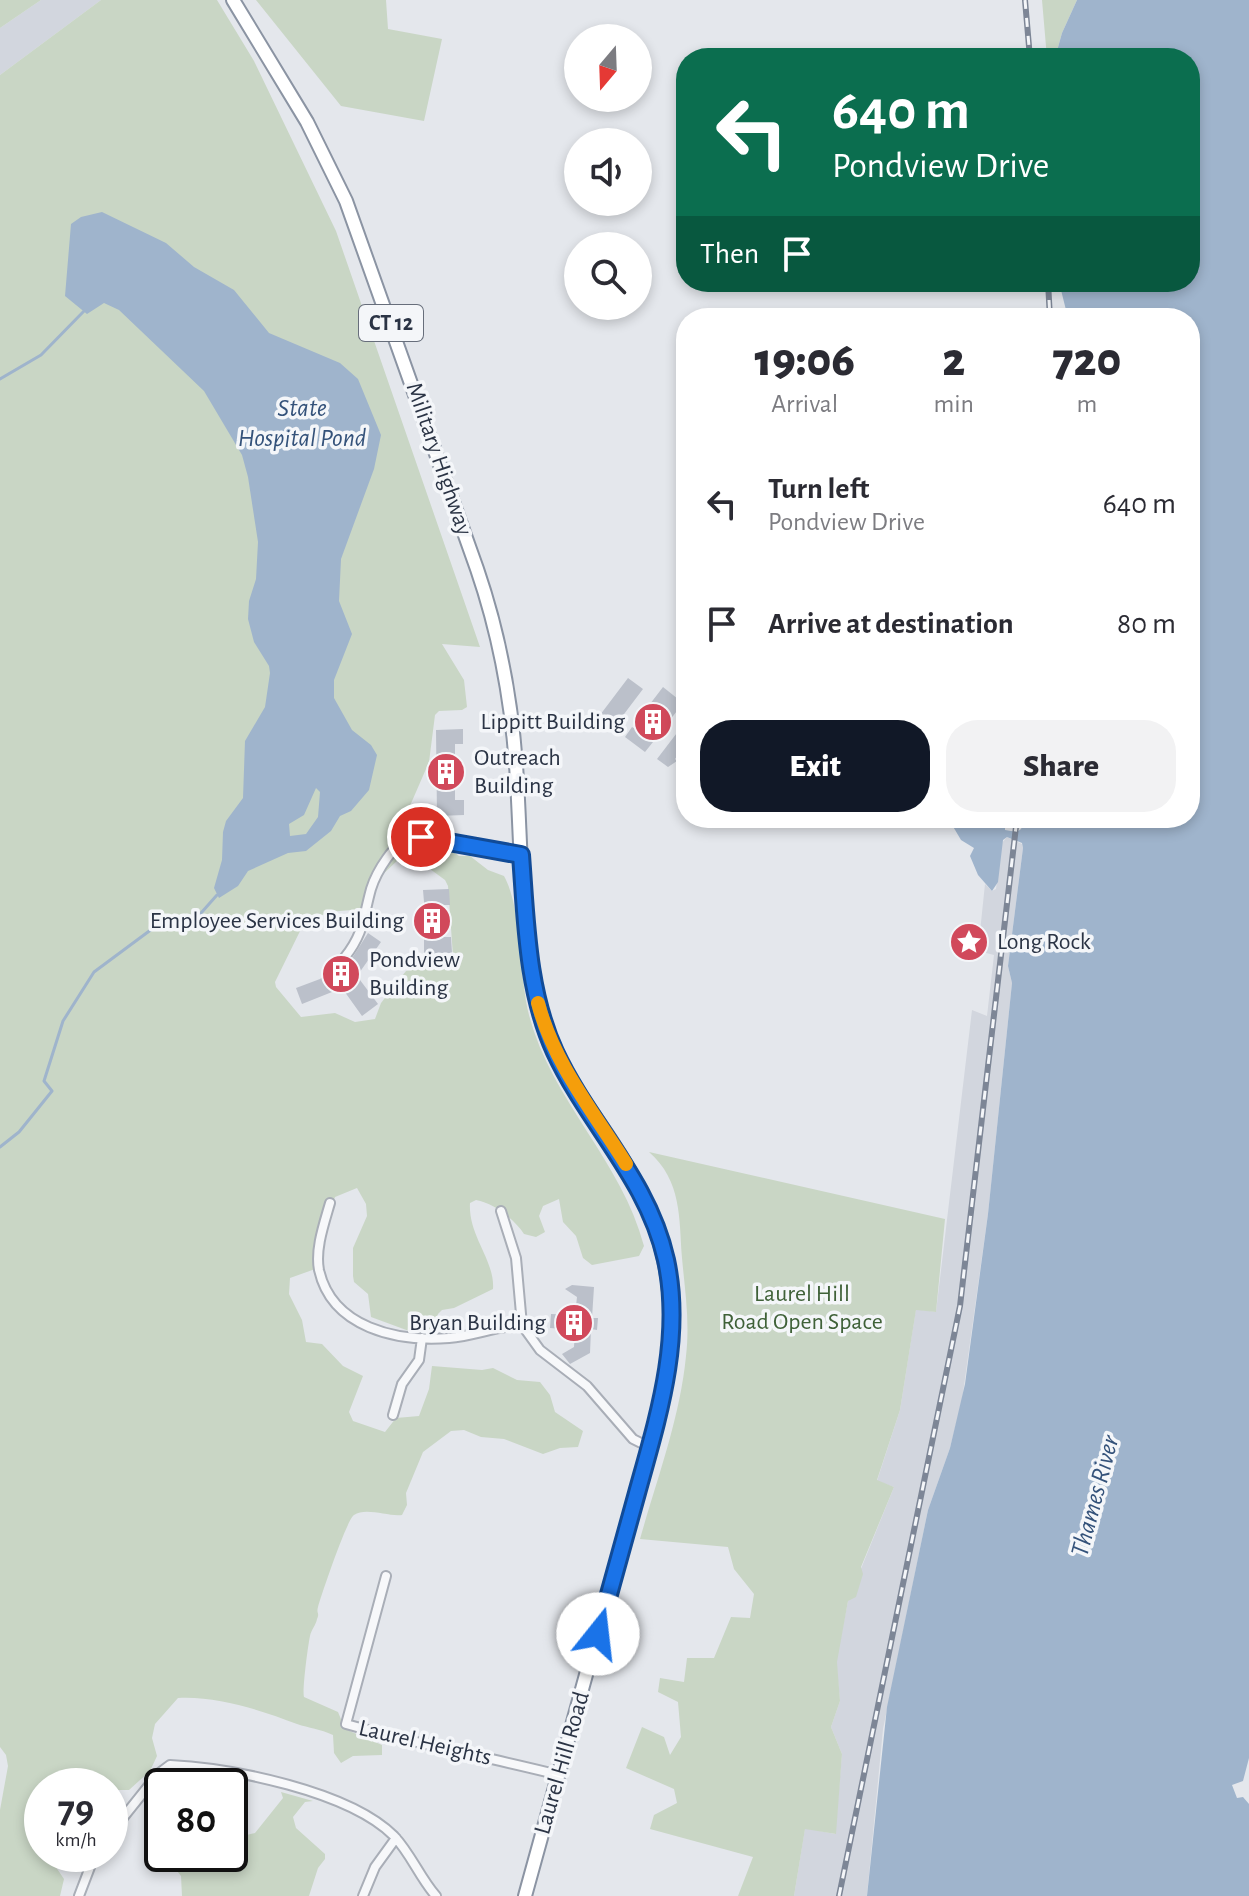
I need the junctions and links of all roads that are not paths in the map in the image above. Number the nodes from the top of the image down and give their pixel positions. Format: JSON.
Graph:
{"nodes":[{"id":1,"x":233,"y":0,"type":"edge"},
{"id":2,"x":504,"y":665,"type":"joint"},
{"id":3,"x":521,"y":855,"type":"junction"},
{"id":4,"x":345,"y":957,"type":"dead end"},
{"id":5,"x":330,"y":1203,"type":"dead end"},
{"id":6,"x":501,"y":1211,"type":"dead end"},
{"id":7,"x":522,"y":1325,"type":"junction"},
{"id":8,"x":422,"y":1338,"type":"junction"},
{"id":9,"x":393,"y":1415,"type":"dead end"},
{"id":10,"x":649,"y":1447,"type":"junction"},
{"id":11,"x":386,"y":1576,"type":"dead end"},
{"id":12,"x":559,"y":1775,"type":"junction"},
{"id":13,"x":128,"y":1812,"type":"edge"},
{"id":14,"x":396,"y":1838,"type":"junction"},
{"id":15,"x":88,"y":1872,"type":"edge"},
{"id":16,"x":79,"y":1896,"type":"edge"},
{"id":17,"x":363,"y":1896,"type":"edge"},
{"id":18,"x":436,"y":1896,"type":"edge"},
{"id":19,"x":525,"y":1896,"type":"edge"}],
"edges":[{"from":1,"to":2,"type":"highway","name":"Military Highway","number":"CT 12"},
{"from":2,"to":3,"type":"highway","name":"Laurel Hill Road","number":"CT 12"},
{"from":3,"to":4,"type":"street"},
{"from":3,"to":10,"type":"highway","name":"Laurel Hill Road","number":"CT 12"},
{"from":5,"to":8,"type":"street"},
{"from":6,"to":7,"type":"street"},
{"from":7,"to":8,"type":"street"},
{"from":7,"to":10,"type":"street"},
{"from":8,"to":9,"type":"street"},
{"from":10,"to":12,"type":"highway","name":"Laurel Hill Road","number":"CT 12"},
{"from":11,"to":12,"type":"street","name":"Laurel Heights"},
{"from":12,"to":19,"type":"highway","name":"Laurel Hill Road","number":"CT 12"},
{"from":13,"to":14,"type":"street"},
{"from":14,"to":17,"type":"street"},
{"from":14,"to":18,"type":"street"},
{"from":15,"to":16,"type":"street"}]}
